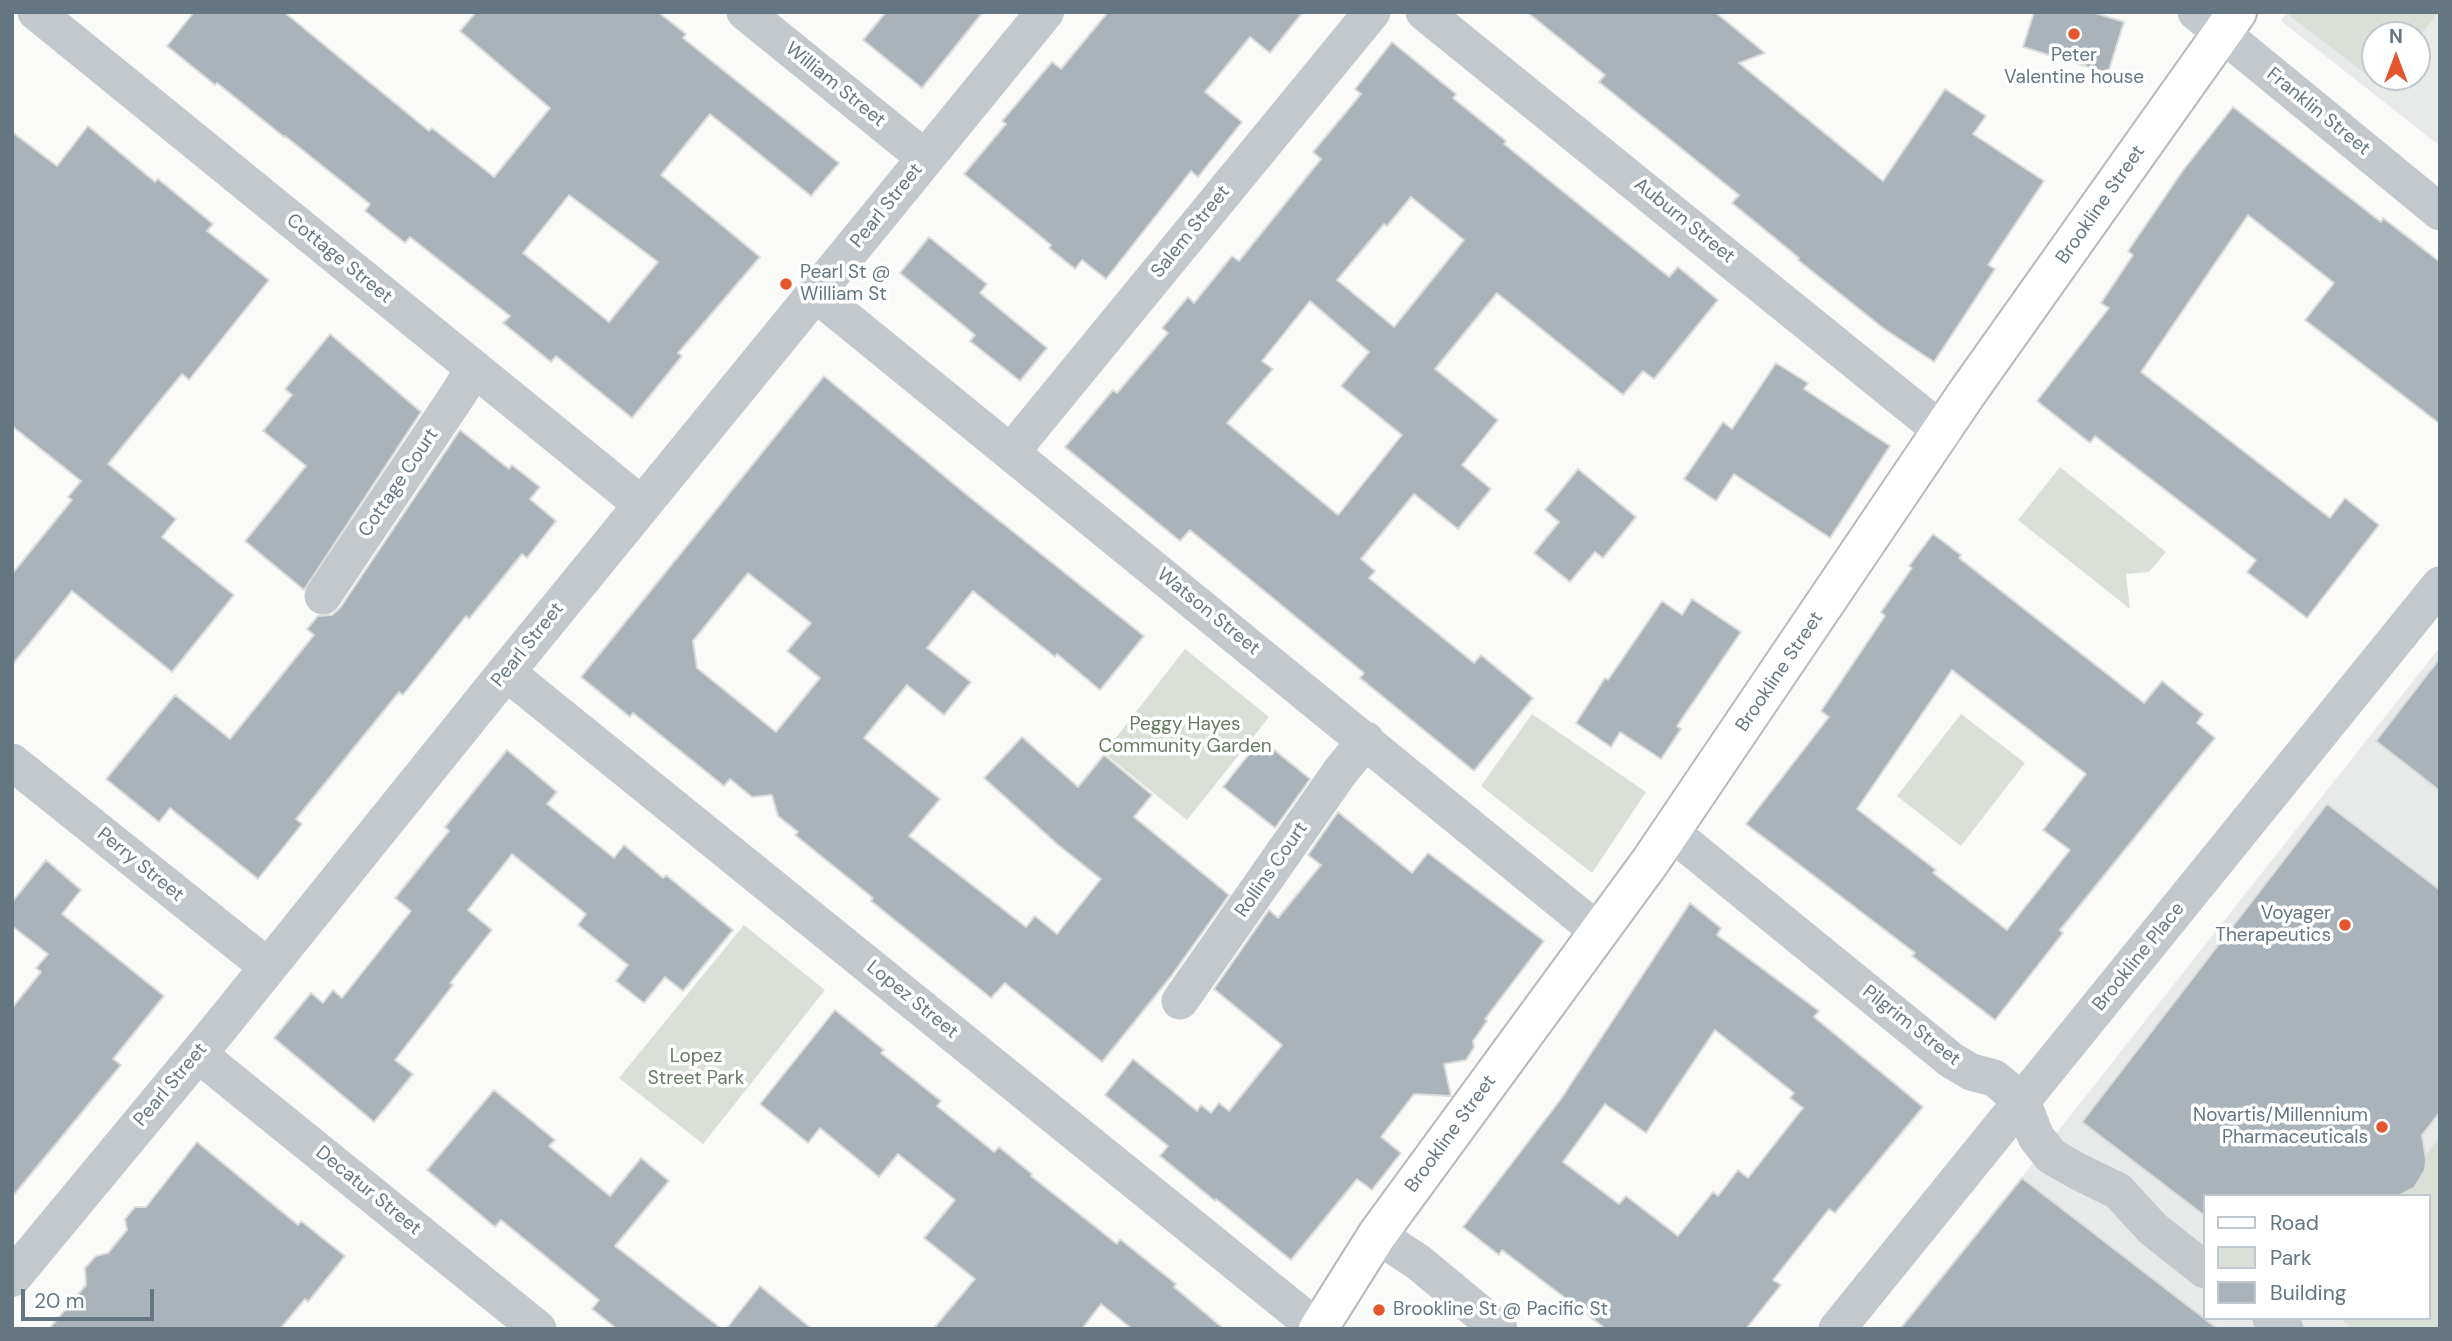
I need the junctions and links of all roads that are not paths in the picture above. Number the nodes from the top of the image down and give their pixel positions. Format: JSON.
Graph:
{"nodes":[{"id":1,"x":36,"y":12,"type":"edge"},
{"id":2,"x":745,"y":12,"type":"edge"},
{"id":3,"x":1045,"y":12,"type":"edge"},
{"id":4,"x":1372,"y":12,"type":"edge"},
{"id":5,"x":1424,"y":12,"type":"edge"},
{"id":6,"x":2218,"y":19,"type":"edge"},
{"id":7,"x":926,"y":158,"type":"junction"},
{"id":8,"x":2440,"y":212,"type":"edge"},
{"id":9,"x":816,"y":294,"type":"junction"},
{"id":10,"x":474,"y":368,"type":"junction"},
{"id":11,"x":1943,"y":432,"type":"junction"},
{"id":12,"x":1011,"y":452,"type":"junction"},
{"id":13,"x":642,"y":505,"type":"junction"},
{"id":14,"x":2440,"y":585,"type":"edge"},
{"id":15,"x":323,"y":596,"type":"dead end"},
{"id":16,"x":506,"y":672,"type":"junction"},
{"id":17,"x":1366,"y":740,"type":"junction"},
{"id":18,"x":12,"y":762,"type":"edge"},
{"id":19,"x":1671,"y":832,"type":"junction"},
{"id":20,"x":1599,"y":932,"type":"junction"},
{"id":21,"x":268,"y":967,"type":"junction"},
{"id":22,"x":1180,"y":1001,"type":"dead end"},
{"id":23,"x":198,"y":1054,"type":"junction"},
{"id":24,"x":2022,"y":1101,"type":"junction"},
{"id":25,"x":1377,"y":1235,"type":"junction"},
{"id":26,"x":2204,"y":1269,"type":"edge"},
{"id":27,"x":12,"y":1278,"type":"edge"},
{"id":28,"x":538,"y":1329,"type":"edge"},
{"id":29,"x":1318,"y":1329,"type":"edge"},
{"id":30,"x":1499,"y":1329,"type":"edge"},
{"id":31,"x":1837,"y":1329,"type":"edge"}],
"edges":[{"from":1,"to":10,"type":"street","name":"Cottage Street"},
{"from":2,"to":7,"type":"street","name":"William Street"},
{"from":3,"to":7,"type":"street","name":"Pearl Street"},
{"from":4,"to":12,"type":"street","name":"Salem Street"},
{"from":5,"to":11,"type":"street","name":"Auburn Street"},
{"from":6,"to":8,"type":"street","name":"Franklin Street"},
{"from":6,"to":11,"type":"main road","name":"Brookline Street"},
{"from":7,"to":9,"type":"street","name":"Pearl Street"},
{"from":9,"to":12,"type":"street","name":"Watson Street"},
{"from":9,"to":13,"type":"street","name":"Pearl Street"},
{"from":10,"to":13,"type":"street","name":"Cottage Street"},
{"from":10,"to":15,"type":"street","name":"Cottage Court"},
{"from":11,"to":19,"type":"main road","name":"Brookline Street"},
{"from":12,"to":17,"type":"street","name":"Watson Street"},
{"from":13,"to":16,"type":"street","name":"Pearl Street"},
{"from":14,"to":24,"type":"street","name":"Brookline Place"},
{"from":16,"to":21,"type":"street","name":"Pearl Street"},
{"from":16,"to":29,"type":"street","name":"Lopez Street"},
{"from":17,"to":20,"type":"street","name":"Watson Street"},
{"from":17,"to":22,"type":"street","name":"Rollins Court"},
{"from":18,"to":21,"type":"street","name":"Perry Street"},
{"from":19,"to":20,"type":"main road","name":"Brookline Street"},
{"from":19,"to":24,"type":"street","name":"Pilgrim Street"},
{"from":20,"to":25,"type":"main road","name":"Brookline Street"},
{"from":21,"to":23,"type":"street","name":"Pearl Street"},
{"from":23,"to":27,"type":"street","name":"Pearl Street"},
{"from":23,"to":28,"type":"street","name":"Decatur Street"},
{"from":24,"to":26,"type":"street"},
{"from":24,"to":31,"type":"street","name":"Brookline Place"},
{"from":25,"to":29,"type":"main road","name":"Brookline Street"},
{"from":25,"to":30,"type":"street"}]}
